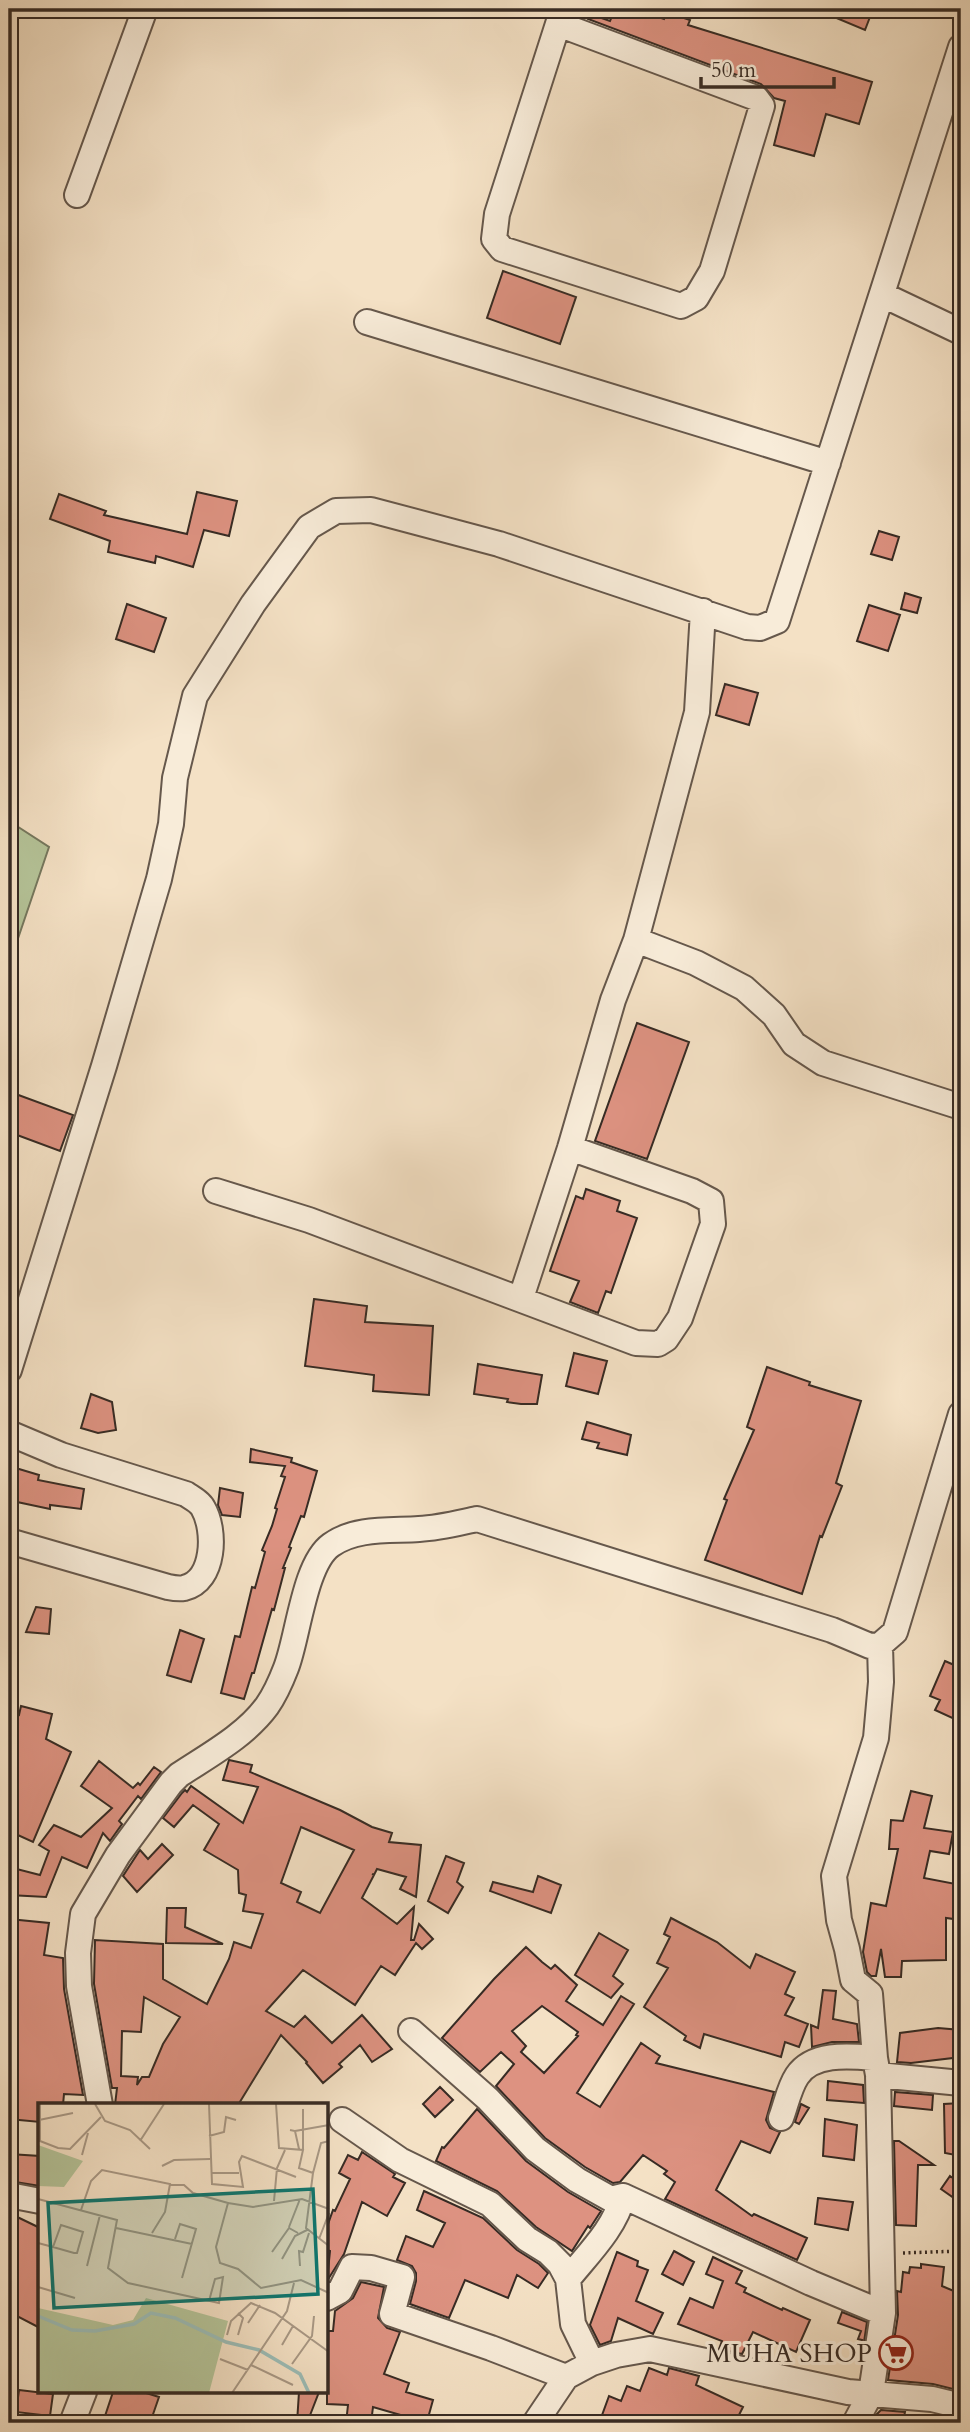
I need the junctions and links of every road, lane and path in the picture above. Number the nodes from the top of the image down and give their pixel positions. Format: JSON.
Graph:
{"nodes":[{"id":1,"x":145,"y":9,"type":"edge"},
{"id":2,"x":561,"y":17,"type":"edge"},
{"id":3,"x":961,"y":47,"type":"edge"},
{"id":4,"x":77,"y":195,"type":"dead end"},
{"id":5,"x":883,"y":295,"type":"junction"},
{"id":6,"x":367,"y":323,"type":"dead end"},
{"id":7,"x":961,"y":332,"type":"edge"},
{"id":8,"x":828,"y":463,"type":"junction"},
{"id":9,"x":703,"y":611,"type":"junction"},
{"id":10,"x":636,"y":940,"type":"junction"},
{"id":11,"x":961,"y":1107,"type":"edge"},
{"id":12,"x":570,"y":1148,"type":"junction"},
{"id":13,"x":216,"y":1191,"type":"dead end"},
{"id":14,"x":521,"y":1298,"type":"junction"},
{"id":15,"x":9,"y":1370,"type":"edge"},
{"id":16,"x":961,"y":1414,"type":"edge"},
{"id":17,"x":9,"y":1433,"type":"edge"},
{"id":18,"x":9,"y":1541,"type":"edge"},
{"id":19,"x":880,"y":1645,"type":"junction"},
{"id":20,"x":411,"y":2031,"type":"dead end"},
{"id":21,"x":877,"y":2066,"type":"junction"},
{"id":22,"x":961,"y":2083,"type":"edge"},
{"id":23,"x":100,"y":2103,"type":"edge"},
{"id":24,"x":780,"y":2118,"type":"dead end"},
{"id":25,"x":342,"y":2120,"type":"dead end"},
{"id":26,"x":9,"y":2194,"type":"edge"},
{"id":27,"x":623,"y":2196,"type":"junction"},
{"id":28,"x":38,"y":2201,"type":"edge"},
{"id":29,"x":961,"y":2250,"type":"edge"},
{"id":30,"x":883,"y":2254,"type":"junction"},
{"id":31,"x":568,"y":2279,"type":"junction"},
{"id":32,"x":329,"y":2297,"type":"edge"},
{"id":33,"x":883,"y":2313,"type":"junction"},
{"id":34,"x":592,"y":2363,"type":"junction"},
{"id":35,"x":566,"y":2377,"type":"junction"},
{"id":36,"x":871,"y":2393,"type":"junction"},
{"id":37,"x":83,"y":2394,"type":"edge"},
{"id":38,"x":961,"y":2406,"type":"edge"},
{"id":39,"x":72,"y":2423,"type":"edge"},
{"id":40,"x":535,"y":2423,"type":"edge"},
{"id":41,"x":855,"y":2423,"type":"edge"}],
"edges":[{"from":1,"to":4,"type":"street"},
{"from":2,"to":2,"type":"street"},
{"from":3,"to":5,"type":"street"},
{"from":5,"to":7,"type":"street"},
{"from":5,"to":8,"type":"street"},
{"from":6,"to":8,"type":"street"},
{"from":8,"to":9,"type":"street"},
{"from":9,"to":10,"type":"street"},
{"from":9,"to":15,"type":"street"},
{"from":10,"to":11,"type":"street"},
{"from":10,"to":12,"type":"street"},
{"from":12,"to":14,"type":"street"},
{"from":12,"to":14,"type":"street"},
{"from":13,"to":14,"type":"street"},
{"from":16,"to":19,"type":"street"},
{"from":17,"to":18,"type":"street"},
{"from":19,"to":21,"type":"street"},
{"from":19,"to":23,"type":"street"},
{"from":20,"to":27,"type":"street"},
{"from":21,"to":22,"type":"street"},
{"from":21,"to":24,"type":"street"},
{"from":21,"to":30,"type":"street"},
{"from":25,"to":31,"type":"street"},
{"from":26,"to":28,"type":"street"},
{"from":27,"to":31,"type":"street"},
{"from":27,"to":33,"type":"street"},
{"from":29,"to":30,"type":"path"},
{"from":30,"to":33,"type":"street"},
{"from":31,"to":34,"type":"street"},
{"from":32,"to":35,"type":"street"},
{"from":33,"to":36,"type":"street"},
{"from":34,"to":35,"type":"street"},
{"from":34,"to":36,"type":"street"},
{"from":35,"to":40,"type":"street"},
{"from":36,"to":38,"type":"street"},
{"from":36,"to":41,"type":"street"},
{"from":37,"to":39,"type":"street"}]}
